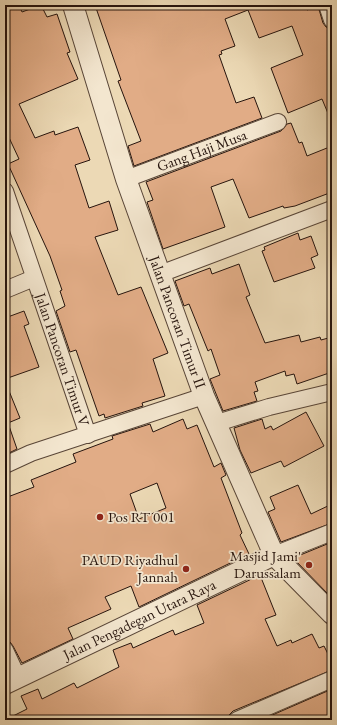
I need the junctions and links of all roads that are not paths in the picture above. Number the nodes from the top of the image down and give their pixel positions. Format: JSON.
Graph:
{"nodes":[{"id":1,"x":73,"y":5,"type":"edge"},
{"id":2,"x":327,"y":5,"type":"edge"},
{"id":3,"x":332,"y":20,"type":"edge"},
{"id":4,"x":278,"y":122,"type":"dead end"},
{"id":5,"x":126,"y":178,"type":"junction"},
{"id":6,"x":5,"y":191,"type":"edge"},
{"id":7,"x":332,"y":209,"type":"edge"},
{"id":8,"x":160,"y":274,"type":"junction"},
{"id":9,"x":34,"y":278,"type":"junction"},
{"id":10,"x":5,"y":290,"type":"edge"},
{"id":11,"x":332,"y":392,"type":"edge"},
{"id":12,"x":204,"y":396,"type":"junction"},
{"id":13,"x":217,"y":423,"type":"junction"},
{"id":14,"x":88,"y":435,"type":"junction"},
{"id":15,"x":5,"y":465,"type":"edge"},
{"id":16,"x":332,"y":532,"type":"edge"},
{"id":17,"x":274,"y":555,"type":"junction"},
{"id":18,"x":332,"y":614,"type":"edge"},
{"id":19,"x":5,"y":650,"type":"edge"},
{"id":20,"x":332,"y":679,"type":"edge"},
{"id":21,"x":12,"y":681,"type":"edge"},
{"id":22,"x":237,"y":720,"type":"edge"}],
"edges":[{"from":1,"to":5,"type":"street","name":"Jalan Pancoran Timur II"},
{"from":2,"to":3,"type":"street"},
{"from":4,"to":5,"type":"street","name":"Gang Haji Musa"},
{"from":5,"to":8,"type":"street","name":"Jalan Pancoran Timur II"},
{"from":6,"to":9,"type":"street","name":"Jalan Pancoran Timur V"},
{"from":7,"to":8,"type":"street"},
{"from":8,"to":12,"type":"street","name":"Jalan Pancoran Timur II"},
{"from":9,"to":10,"type":"street"},
{"from":9,"to":14,"type":"street","name":"Jalan Pancoran Timur V"},
{"from":11,"to":13,"type":"street"},
{"from":12,"to":13,"type":"street","name":"Jalan Pancoran Timur II"},
{"from":12,"to":14,"type":"street","name":"Jalan Pancoran Timur V"},
{"from":13,"to":17,"type":"street","name":"Jalan Pancoran Timur II"},
{"from":14,"to":15,"type":"street"},
{"from":16,"to":17,"type":"street"},
{"from":17,"to":18,"type":"street","name":"Jalan Pancoran Timur II"},
{"from":17,"to":21,"type":"street","name":"Jalan Pengadegan Utara Raya"},
{"from":19,"to":21,"type":"street"},
{"from":20,"to":22,"type":"street"}]}
